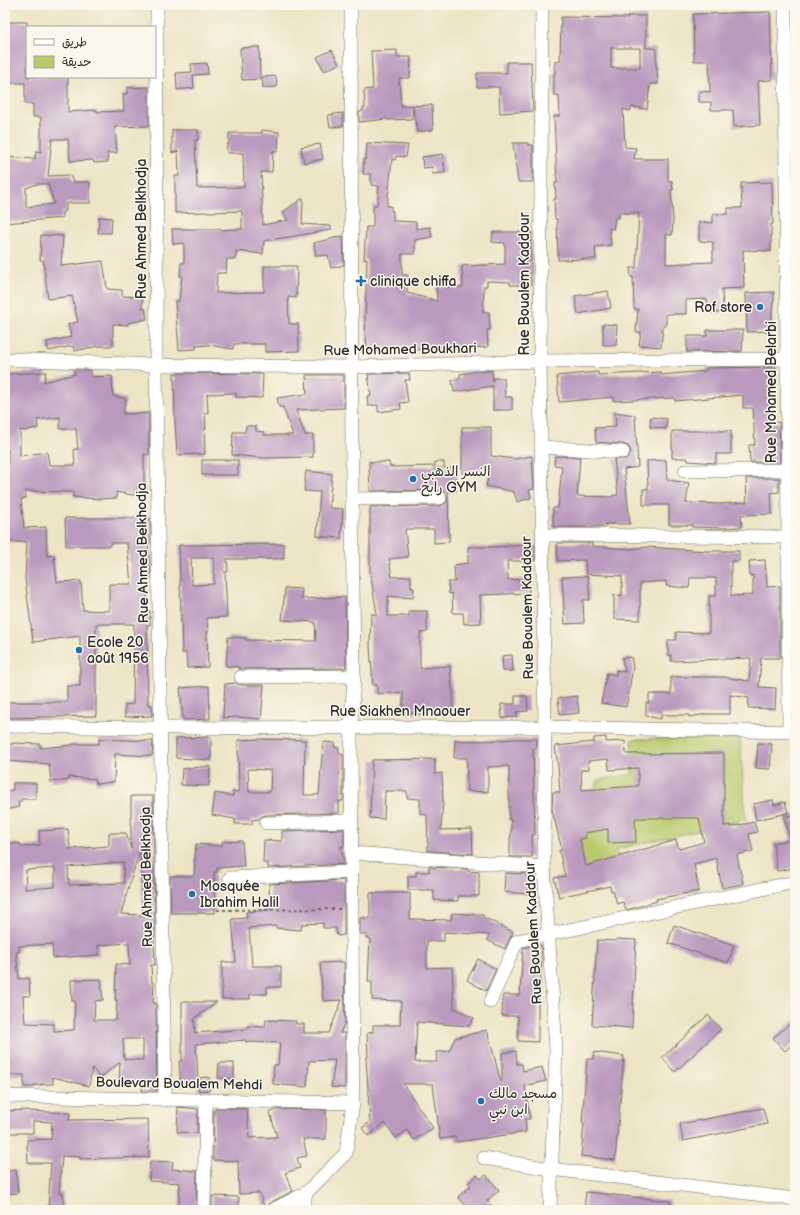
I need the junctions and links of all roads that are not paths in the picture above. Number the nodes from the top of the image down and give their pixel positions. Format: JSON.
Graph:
{"nodes":[{"id":1,"x":157,"y":5,"type":"edge"},
{"id":2,"x":351,"y":5,"type":"edge"},
{"id":3,"x":542,"y":5,"type":"edge"},
{"id":4,"x":785,"y":5,"type":"edge"},
{"id":5,"x":791,"y":220,"type":"edge"},
{"id":6,"x":791,"y":358,"type":"edge"},
{"id":7,"x":5,"y":359,"type":"edge"},
{"id":8,"x":540,"y":361,"type":"junction"},
{"id":9,"x":156,"y":365,"type":"junction"},
{"id":10,"x":352,"y":367,"type":"junction"},
{"id":11,"x":541,"y":447,"type":"junction"},
{"id":12,"x":624,"y":452,"type":"dead end"},
{"id":13,"x":788,"y":470,"type":"junction"},
{"id":14,"x":685,"y":471,"type":"dead end"},
{"id":15,"x":440,"y":498,"type":"dead end"},
{"id":16,"x":352,"y":499,"type":"junction"},
{"id":17,"x":542,"y":535,"type":"junction"},
{"id":18,"x":788,"y":537,"type":"junction"},
{"id":19,"x":792,"y":589,"type":"edge"},
{"id":20,"x":354,"y":676,"type":"junction"},
{"id":21,"x":241,"y":677,"type":"dead end"},
{"id":22,"x":5,"y":726,"type":"edge"},
{"id":23,"x":352,"y":727,"type":"junction"},
{"id":24,"x":545,"y":727,"type":"junction"},
{"id":25,"x":160,"y":728,"type":"junction"},
{"id":26,"x":792,"y":732,"type":"edge"},
{"id":27,"x":352,"y":821,"type":"junction"},
{"id":28,"x":266,"y":823,"type":"dead end"},
{"id":29,"x":352,"y":853,"type":"junction"},
{"id":30,"x":544,"y":867,"type":"junction"},
{"id":31,"x":352,"y":872,"type":"junction"},
{"id":32,"x":230,"y":878,"type":"dead end"},
{"id":33,"x":795,"y":882,"type":"edge"},
{"id":34,"x":548,"y":934,"type":"junction"},
{"id":35,"x":490,"y":1002,"type":"dead end"},
{"id":36,"x":5,"y":1096,"type":"edge"},
{"id":37,"x":206,"y":1099,"type":"junction"},
{"id":38,"x":165,"y":1100,"type":"junction"},
{"id":39,"x":353,"y":1103,"type":"junction"},
{"id":40,"x":484,"y":1158,"type":"dead end"},
{"id":41,"x":551,"y":1169,"type":"junction"},
{"id":42,"x":306,"y":1193,"type":"junction"},
{"id":43,"x":795,"y":1199,"type":"edge"},
{"id":44,"x":204,"y":1210,"type":"edge"},
{"id":45,"x":273,"y":1210,"type":"edge"},
{"id":46,"x":302,"y":1210,"type":"edge"},
{"id":47,"x":550,"y":1210,"type":"edge"}],
"edges":[{"from":1,"to":9,"type":"street","name":"Rue Ahmed Belkhodja"},
{"from":2,"to":10,"type":"street"},
{"from":3,"to":8,"type":"street","name":"Rue Boualem Kaddour"},
{"from":4,"to":5,"type":"street","name":"Rue Mohamed Belarbi"},
{"from":5,"to":6,"type":"street","name":"Rue Mohamed Belarbi"},
{"from":6,"to":8,"type":"street","name":"Rue Mohamed Boukhari"},
{"from":6,"to":13,"type":"street","name":"Rue Mohamed Belarbi"},
{"from":7,"to":9,"type":"street","name":"Rue Mohamed Boukhari"},
{"from":8,"to":10,"type":"street","name":"Rue Mohamed Boukhari"},
{"from":8,"to":11,"type":"street","name":"Rue Boualem Kaddour"},
{"from":9,"to":10,"type":"street","name":"Rue Mohamed Boukhari"},
{"from":9,"to":25,"type":"street","name":"Rue Ahmed Belkhodja"},
{"from":10,"to":16,"type":"street"},
{"from":11,"to":12,"type":"street"},
{"from":11,"to":17,"type":"street","name":"Rue Boualem Kaddour"},
{"from":13,"to":14,"type":"street"},
{"from":13,"to":18,"type":"street","name":"Rue Mohamed Belarbi"},
{"from":15,"to":16,"type":"street"},
{"from":16,"to":20,"type":"street"},
{"from":17,"to":18,"type":"street"},
{"from":17,"to":24,"type":"street","name":"Rue Boualem Kaddour"},
{"from":18,"to":19,"type":"street","name":"Rue Mohamed Belarbi"},
{"from":19,"to":26,"type":"street","name":"Rue Mohamed Belarbi"},
{"from":20,"to":21,"type":"street"},
{"from":20,"to":23,"type":"street"},
{"from":22,"to":25,"type":"street","name":"Rue Siakhen Mnaouer"},
{"from":23,"to":24,"type":"street","name":"Rue Siakhen Mnaouer"},
{"from":23,"to":25,"type":"street","name":"Rue Siakhen Mnaouer"},
{"from":23,"to":27,"type":"street"},
{"from":24,"to":26,"type":"street","name":"Rue Siakhen Mnaouer"},
{"from":24,"to":30,"type":"street","name":"Rue Boualem Kaddour"},
{"from":25,"to":38,"type":"street","name":"Rue Ahmed Belkhodja"},
{"from":27,"to":28,"type":"street"},
{"from":27,"to":29,"type":"street"},
{"from":29,"to":30,"type":"street"},
{"from":29,"to":31,"type":"street"},
{"from":30,"to":34,"type":"street","name":"Rue Boualem Kaddour"},
{"from":31,"to":32,"type":"street"},
{"from":31,"to":39,"type":"street"},
{"from":33,"to":34,"type":"street"},
{"from":34,"to":35,"type":"street"},
{"from":34,"to":41,"type":"street","name":"Rue Boualem Kaddour"},
{"from":36,"to":38,"type":"street","name":"Boulevard Boualem Mehdi"},
{"from":37,"to":38,"type":"street","name":"Boulevard Boualem Mehdi"},
{"from":37,"to":39,"type":"street","name":"Boulevard Boualem Mehdi"},
{"from":37,"to":44,"type":"street"},
{"from":39,"to":42,"type":"street"},
{"from":40,"to":41,"type":"street"},
{"from":41,"to":43,"type":"street"},
{"from":41,"to":47,"type":"street","name":"Rue Boualem Kaddour"},
{"from":42,"to":45,"type":"street"},
{"from":42,"to":46,"type":"street"}]}
